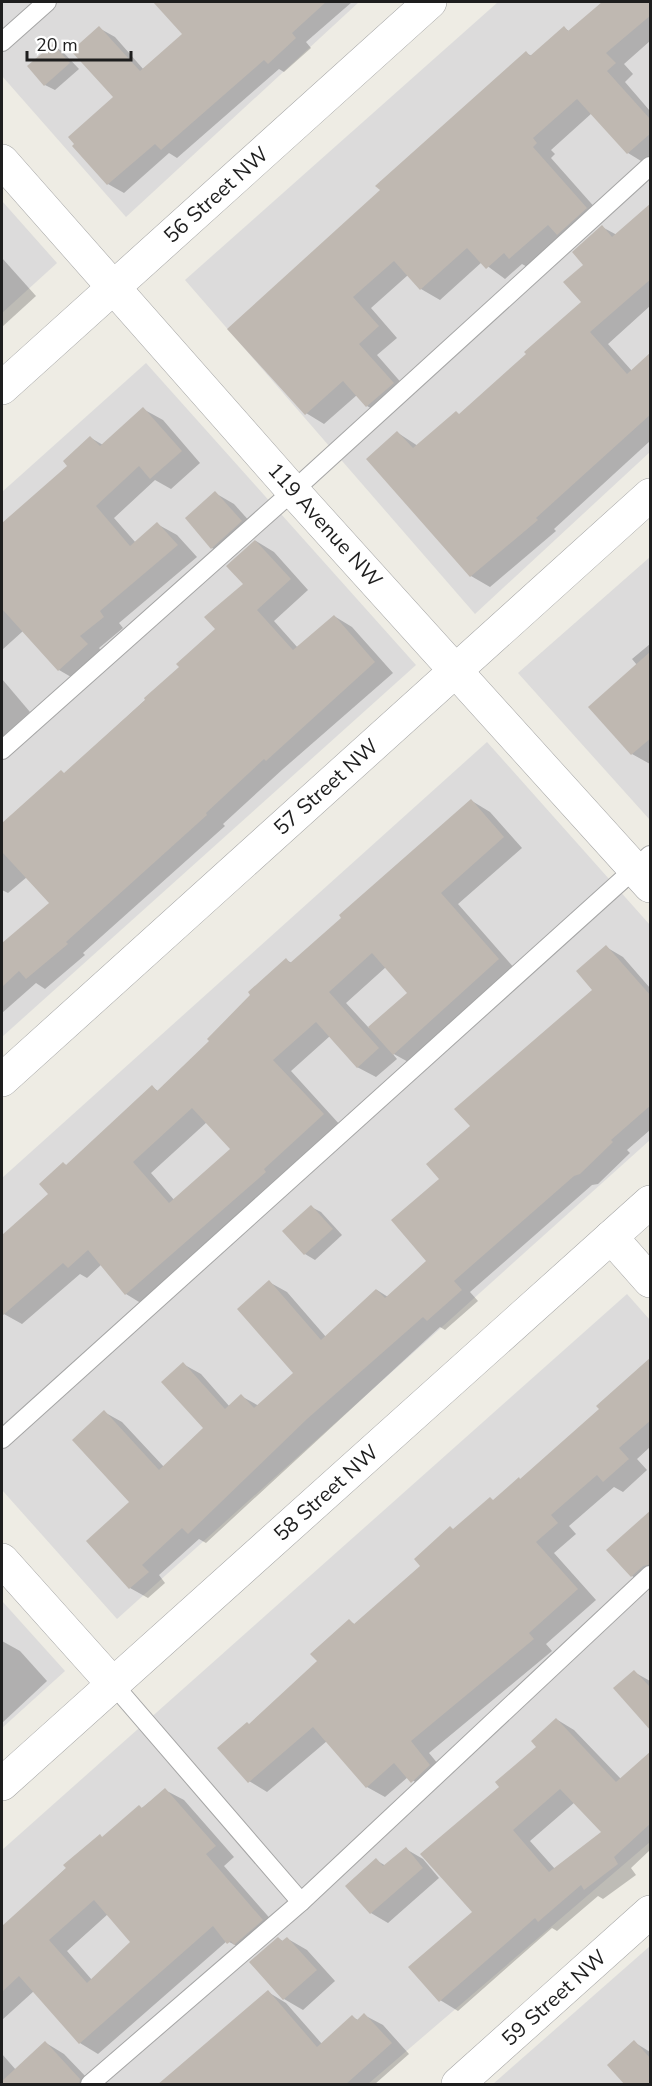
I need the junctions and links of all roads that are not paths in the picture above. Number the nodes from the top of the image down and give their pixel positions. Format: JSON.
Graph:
{"nodes":[{"id":1,"x":48,"y":2,"type":"edge"},
{"id":2,"x":430,"y":2,"type":"edge"},
{"id":3,"x":2,"y":42,"type":"edge"},
{"id":4,"x":2,"y":161,"type":"edge"},
{"id":5,"x":651,"y":166,"type":"edge"},
{"id":6,"x":114,"y":286,"type":"junction"},
{"id":7,"x":2,"y":388,"type":"edge"},
{"id":8,"x":293,"y":491,"type":"junction"},
{"id":9,"x":651,"y":495,"type":"edge"},
{"id":10,"x":456,"y":670,"type":"junction"},
{"id":11,"x":2,"y":750,"type":"edge"},
{"id":12,"x":645,"y":870,"type":"edge"},
{"id":13,"x":2,"y":1080,"type":"edge"},
{"id":14,"x":651,"y":1202,"type":"edge"},
{"id":15,"x":611,"y":1237,"type":"junction"},
{"id":16,"x":651,"y":1281,"type":"edge"},
{"id":17,"x":2,"y":1439,"type":"edge"},
{"id":18,"x":2,"y":1560,"type":"edge"},
{"id":19,"x":651,"y":1575,"type":"edge"},
{"id":20,"x":113,"y":1684,"type":"junction"},
{"id":21,"x":2,"y":1784,"type":"edge"},
{"id":22,"x":300,"y":1902,"type":"junction"},
{"id":23,"x":651,"y":1912,"type":"edge"},
{"id":24,"x":464,"y":2083,"type":"edge"},
{"id":25,"x":90,"y":2085,"type":"edge"}],
"edges":[{"from":1,"to":3,"type":"lane"},
{"from":2,"to":6,"type":"street","name":"56 Street NW"},
{"from":4,"to":6,"type":"street","name":"119 Avenue NW"},
{"from":5,"to":8,"type":"lane"},
{"from":6,"to":7,"type":"street","name":"56 Street NW"},
{"from":6,"to":8,"type":"street","name":"119 Avenue NW"},
{"from":8,"to":10,"type":"street","name":"119 Avenue NW"},
{"from":8,"to":11,"type":"lane"},
{"from":9,"to":10,"type":"street","name":"57 Street NW"},
{"from":10,"to":12,"type":"street","name":"119 Avenue NW"},
{"from":10,"to":13,"type":"street","name":"57 Street NW"},
{"from":12,"to":17,"type":"lane"},
{"from":14,"to":15,"type":"street","name":"58 Street NW"},
{"from":15,"to":16,"type":"street"},
{"from":15,"to":20,"type":"street","name":"58 Street NW"},
{"from":18,"to":20,"type":"street"},
{"from":19,"to":22,"type":"lane"},
{"from":20,"to":21,"type":"street","name":"58 Street NW"},
{"from":20,"to":22,"type":"lane"},
{"from":22,"to":25,"type":"lane"},
{"from":23,"to":24,"type":"street","name":"59 Street NW"}]}
